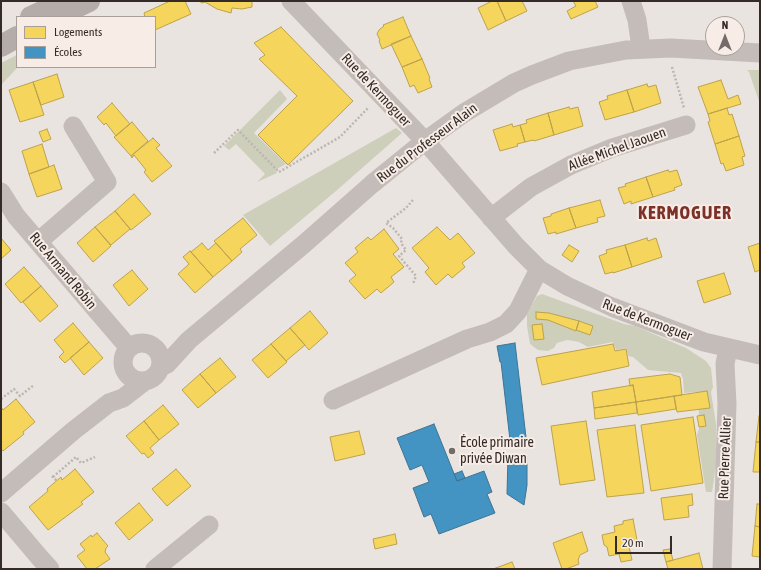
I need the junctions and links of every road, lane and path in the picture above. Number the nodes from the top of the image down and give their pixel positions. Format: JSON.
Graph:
{"nodes":[{"id":1,"x":66,"y":1,"type":"edge"},
{"id":2,"x":89,"y":1,"type":"edge"},
{"id":3,"x":292,"y":1,"type":"edge"},
{"id":4,"x":631,"y":1,"type":"edge"},
{"id":5,"x":33,"y":16,"type":"edge"},
{"id":6,"x":57,"y":16,"type":"edge"},
{"id":7,"x":16,"y":23,"type":"edge"},
{"id":8,"x":1,"y":30,"type":"edge"},
{"id":9,"x":16,"y":38,"type":"edge"},
{"id":10,"x":1,"y":46,"type":"edge"},
{"id":11,"x":642,"y":48,"type":"junction"},
{"id":12,"x":671,"y":48,"type":"junction"},
{"id":13,"x":760,"y":54,"type":"edge"},
{"id":14,"x":383,"y":98,"type":"junction"},
{"id":15,"x":686,"y":125,"type":"joint"},
{"id":16,"x":73,"y":126,"type":"dead end"},
{"id":17,"x":425,"y":141,"type":"junction"},
{"id":18,"x":214,"y":153,"type":"dead end"},
{"id":19,"x":1,"y":192,"type":"edge"},
{"id":20,"x":413,"y":200,"type":"dead end"},
{"id":21,"x":491,"y":218,"type":"junction"},
{"id":22,"x":39,"y":241,"type":"junction"},
{"id":23,"x":540,"y":269,"type":"junction"},
{"id":24,"x":413,"y":284,"type":"dead end"},
{"id":25,"x":189,"y":340,"type":"junction"},
{"id":26,"x":129,"y":348,"type":"junction"},
{"id":27,"x":155,"y":348,"type":"junction"},
{"id":28,"x":728,"y":348,"type":"junction"},
{"id":29,"x":760,"y":355,"type":"edge"},
{"id":30,"x":161,"y":367,"type":"junction"},
{"id":31,"x":126,"y":373,"type":"junction"},
{"id":32,"x":145,"y":381,"type":"junction"},
{"id":33,"x":34,"y":385,"type":"dead end"},
{"id":34,"x":1,"y":399,"type":"edge"},
{"id":35,"x":332,"y":400,"type":"dead end"},
{"id":36,"x":109,"y":403,"type":"junction"},
{"id":37,"x":95,"y":457,"type":"dead end"},
{"id":38,"x":56,"y":481,"type":"dead end"},
{"id":39,"x":1,"y":492,"type":"edge"},
{"id":40,"x":1,"y":512,"type":"edge"},
{"id":41,"x":209,"y":525,"type":"dead end"},
{"id":42,"x":50,"y":569,"type":"edge"},
{"id":43,"x":155,"y":569,"type":"edge"},
{"id":44,"x":722,"y":569,"type":"edge"}],
"edges":[{"from":1,"to":5,"type":"main road"},
{"from":2,"to":6,"type":"main road"},
{"from":3,"to":14,"type":"street","name":"Rue de Kermoguer"},
{"from":4,"to":11,"type":"street"},
{"from":7,"to":8,"type":"main road"},
{"from":9,"to":10,"type":"main road"},
{"from":11,"to":12,"type":"street","name":"Rue du Professeur Alain"},
{"from":11,"to":17,"type":"street","name":"Rue du Professeur Alain"},
{"from":12,"to":13,"type":"street","name":"Rue du Professeur Alain"},
{"from":12,"to":15,"type":"path"},
{"from":14,"to":17,"type":"street","name":"Rue de Kermoguer"},
{"from":14,"to":18,"type":"path"},
{"from":15,"to":21,"type":"street","name":"Allée Michel Jaouen"},
{"from":16,"to":22,"type":"street"},
{"from":17,"to":21,"type":"street","name":"Rue de Kermoguer"},
{"from":17,"to":25,"type":"street","name":"Rue du Professeur Alain"},
{"from":19,"to":22,"type":"street","name":"Rue Armand Robin"},
{"from":20,"to":24,"type":"path"},
{"from":21,"to":23,"type":"street","name":"Rue de Kermoguer"},
{"from":22,"to":26,"type":"street","name":"Rue Armand Robin"},
{"from":23,"to":28,"type":"street","name":"Rue de Kermoguer"},
{"from":23,"to":35,"type":"street"},
{"from":25,"to":27,"type":"street","name":"Rue du Professeur Alain"},
{"from":25,"to":30,"type":"street","name":"Rue du Professeur Alain"},
{"from":26,"to":27,"type":"street"},
{"from":26,"to":31,"type":"street"},
{"from":27,"to":30,"type":"street"},
{"from":28,"to":29,"type":"street","name":"Rue de Kermoguer"},
{"from":28,"to":44,"type":"street","name":"Rue Pierre Allier"},
{"from":30,"to":32,"type":"street"},
{"from":31,"to":32,"type":"street"},
{"from":31,"to":36,"type":"street"},
{"from":32,"to":36,"type":"street"},
{"from":33,"to":34,"type":"path"},
{"from":36,"to":39,"type":"street"},
{"from":37,"to":38,"type":"path"},
{"from":40,"to":42,"type":"street"},
{"from":41,"to":43,"type":"street"}]}
